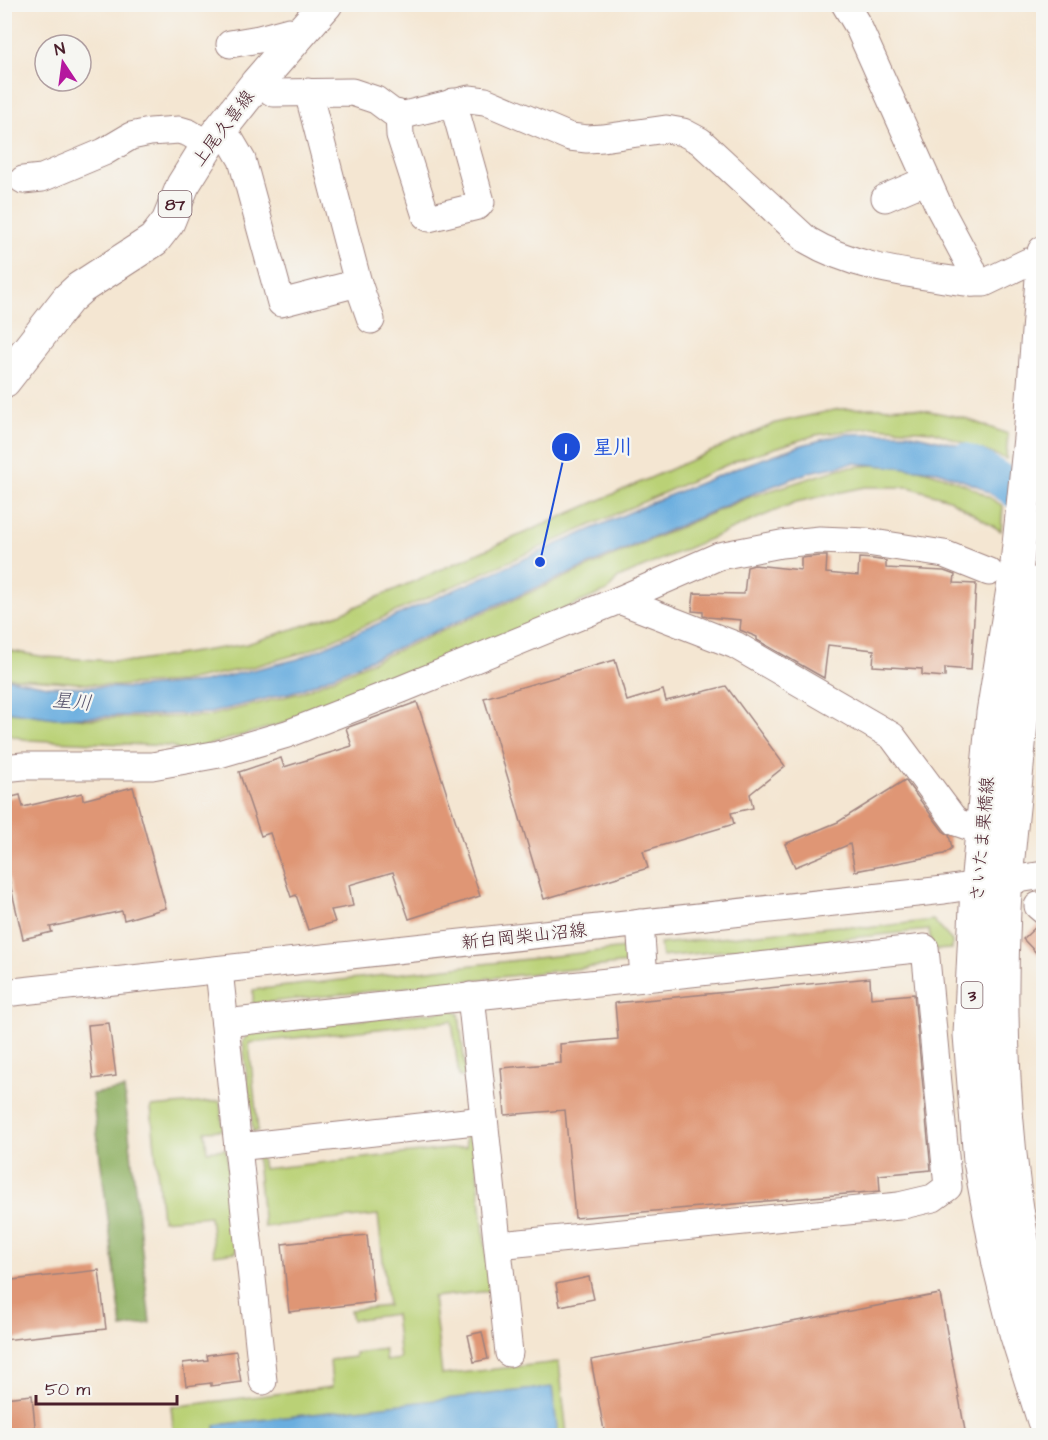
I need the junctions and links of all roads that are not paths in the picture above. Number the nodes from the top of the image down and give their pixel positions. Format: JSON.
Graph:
{"nodes":[{"id":1,"x":326,"y":4,"type":"edge"},
{"id":2,"x":845,"y":4,"type":"edge"},
{"id":3,"x":299,"y":37,"type":"junction"},
{"id":4,"x":230,"y":44,"type":"dead end"},
{"id":5,"x":257,"y":83,"type":"junction"},
{"id":6,"x":309,"y":92,"type":"junction"},
{"id":7,"x":453,"y":102,"type":"junction"},
{"id":8,"x":399,"y":114,"type":"junction"},
{"id":9,"x":213,"y":138,"type":"junction"},
{"id":10,"x":23,"y":180,"type":"dead end"},
{"id":11,"x":927,"y":180,"type":"junction"},
{"id":12,"x":885,"y":198,"type":"dead end"},
{"id":13,"x":1043,"y":257,"type":"edge"},
{"id":14,"x":358,"y":283,"type":"junction"},
{"id":15,"x":972,"y":283,"type":"junction"},
{"id":16,"x":371,"y":320,"type":"dead end"},
{"id":17,"x":4,"y":381,"type":"edge"},
{"id":18,"x":1044,"y":496,"type":"edge"},
{"id":19,"x":1013,"y":573,"type":"junction"},
{"id":20,"x":619,"y":600,"type":"junction"},
{"id":21,"x":4,"y":768,"type":"edge"},
{"id":22,"x":982,"y":831,"type":"junction"},
{"id":23,"x":1044,"y":876,"type":"edge"},
{"id":24,"x":992,"y":884,"type":"junction"},
{"id":25,"x":640,"y":924,"type":"junction"},
{"id":26,"x":219,"y":970,"type":"junction"},
{"id":27,"x":644,"y":978,"type":"junction"},
{"id":28,"x":4,"y":993,"type":"edge"},
{"id":29,"x":471,"y":996,"type":"junction"},
{"id":30,"x":225,"y":1023,"type":"junction"},
{"id":31,"x":484,"y":1120,"type":"junction"},
{"id":32,"x":238,"y":1147,"type":"junction"},
{"id":33,"x":498,"y":1245,"type":"junction"},
{"id":34,"x":1044,"y":1339,"type":"edge"},
{"id":35,"x":509,"y":1353,"type":"dead end"},
{"id":36,"x":263,"y":1381,"type":"dead end"},
{"id":37,"x":1044,"y":1421,"type":"edge"}],
"edges":[{"from":1,"to":3,"type":"main road","name":"上尾久喜線","number":"87"},
{"from":2,"to":11,"type":"street"},
{"from":3,"to":4,"type":"street"},
{"from":3,"to":5,"type":"main road","name":"上尾久喜線","number":"87"},
{"from":5,"to":6,"type":"street"},
{"from":5,"to":9,"type":"main road","name":"上尾久喜線","number":"87"},
{"from":6,"to":8,"type":"street"},
{"from":6,"to":14,"type":"street"},
{"from":7,"to":8,"type":"street"},
{"from":7,"to":8,"type":"street"},
{"from":7,"to":15,"type":"street"},
{"from":9,"to":10,"type":"street"},
{"from":9,"to":14,"type":"street"},
{"from":9,"to":17,"type":"main road","name":"上尾久喜線","number":"87"},
{"from":11,"to":12,"type":"street"},
{"from":11,"to":15,"type":"street"},
{"from":13,"to":15,"type":"street"},
{"from":13,"to":19,"type":"main road","name":"さいたま栗橋線","number":"3"},
{"from":14,"to":16,"type":"street"},
{"from":18,"to":19,"type":"main road","name":"さいたま栗橋線","number":"3"},
{"from":19,"to":20,"type":"street"},
{"from":19,"to":22,"type":"main road","name":"さいたま栗橋線","number":"3"},
{"from":19,"to":24,"type":"main road","name":"さいたま栗橋線","number":"3"},
{"from":20,"to":21,"type":"street"},
{"from":20,"to":22,"type":"street"},
{"from":22,"to":24,"type":"main road","name":"さいたま栗橋線","number":"3"},
{"from":23,"to":24,"type":"street","name":"新白岡柴山沼線"},
{"from":24,"to":25,"type":"street","name":"新白岡柴山沼線"},
{"from":24,"to":34,"type":"main road","name":"さいたま栗橋線","number":"3"},
{"from":24,"to":37,"type":"main road","name":"さいたま栗橋線","number":"3"},
{"from":25,"to":26,"type":"street","name":"新白岡柴山沼線"},
{"from":25,"to":27,"type":"street"},
{"from":26,"to":28,"type":"street","name":"新白岡柴山沼線"},
{"from":26,"to":30,"type":"street"},
{"from":27,"to":29,"type":"street"},
{"from":27,"to":33,"type":"street"},
{"from":29,"to":30,"type":"street"},
{"from":29,"to":31,"type":"street"},
{"from":30,"to":32,"type":"street"},
{"from":31,"to":32,"type":"street"},
{"from":31,"to":33,"type":"street"},
{"from":32,"to":36,"type":"street"},
{"from":33,"to":35,"type":"street"}]}
